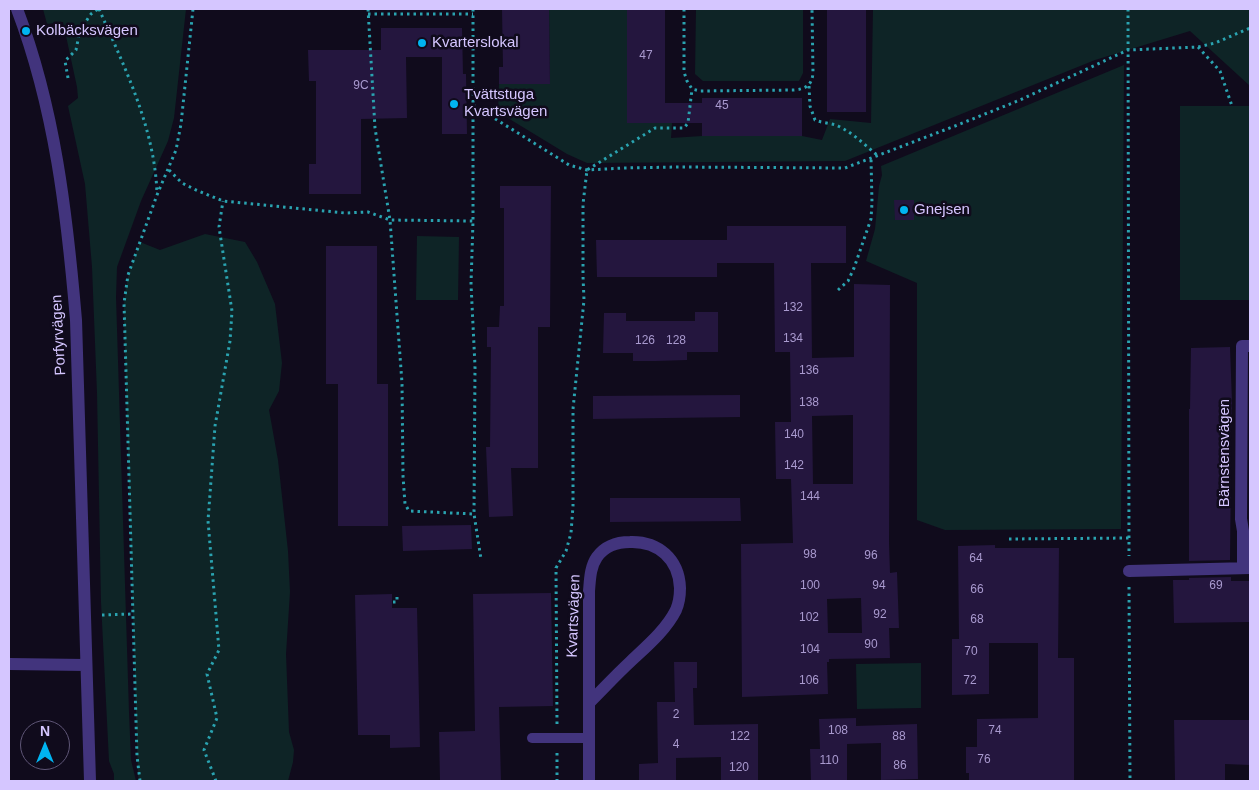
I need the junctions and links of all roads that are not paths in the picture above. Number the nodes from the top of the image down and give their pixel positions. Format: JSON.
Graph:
{"nodes":[{"id":1,"x":17,"y":9,"type":"edge"},
{"id":2,"x":1250,"y":346,"type":"edge"},
{"id":3,"x":1247,"y":568,"type":"edge"},
{"id":4,"x":1129,"y":571,"type":"road end"},
{"id":5,"x":9,"y":664,"type":"edge"},
{"id":6,"x":85,"y":665,"type":"junction"},
{"id":7,"x":590,"y":702,"type":"junction"},
{"id":8,"x":532,"y":738,"type":"dead end"},
{"id":9,"x":589,"y":738,"type":"junction"},
{"id":10,"x":90,"y":781,"type":"edge"},
{"id":11,"x":589,"y":781,"type":"edge"}],
"edges":[{"from":1,"to":6,"type":"street","name":"Porfyrvägen"},
{"from":2,"to":3,"type":"street","name":"Bärnstensvägen"},
{"from":3,"to":4,"type":"street","name":"Bärnstensvägen"},
{"from":5,"to":6,"type":"street"},
{"from":6,"to":10,"type":"street","name":"Porfyrvägen"},
{"from":7,"to":7,"type":"street","name":"Kvartsvägen"},
{"from":7,"to":9,"type":"street","name":"Kvartsvägen"},
{"from":8,"to":9,"type":"lane"},
{"from":9,"to":11,"type":"street","name":"Kvartsvägen"}]}
